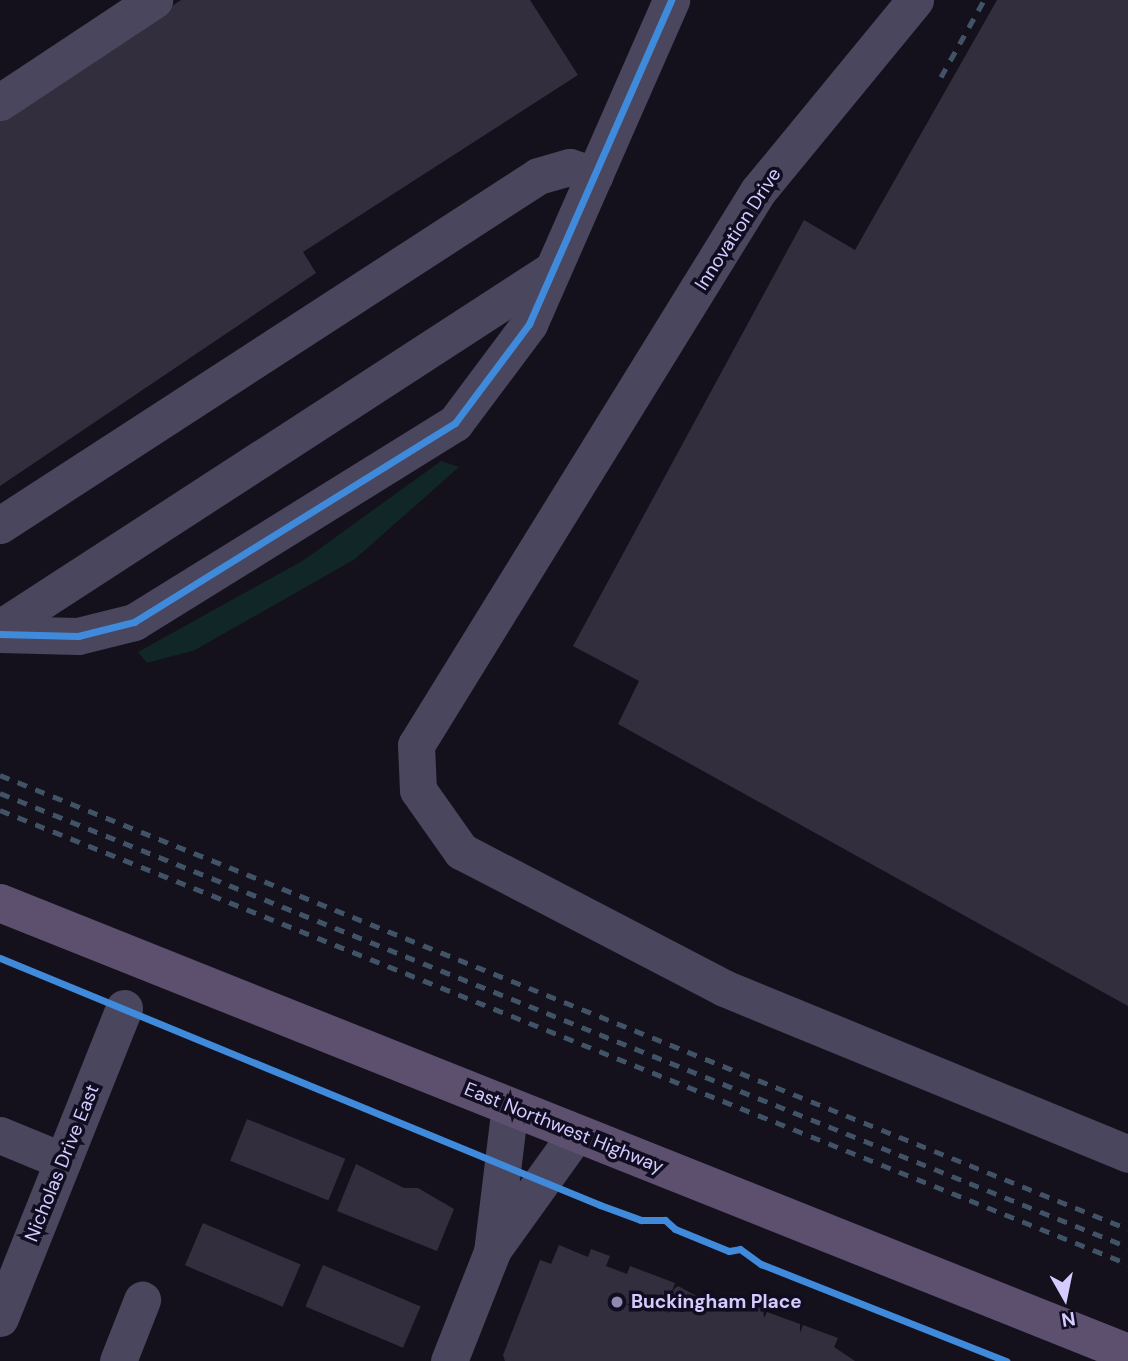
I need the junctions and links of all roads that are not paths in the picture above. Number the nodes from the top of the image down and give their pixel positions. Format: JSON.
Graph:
{"nodes":[{"id":1,"x":154,"y":0,"type":"edge"},
{"id":2,"x":671,"y":0,"type":"edge"},
{"id":3,"x":915,"y":0,"type":"edge"},
{"id":4,"x":0,"y":102,"type":"edge"},
{"id":5,"x":595,"y":175,"type":"junction"},
{"id":6,"x":553,"y":269,"type":"junction"},
{"id":7,"x":0,"y":525,"type":"edge"},
{"id":8,"x":0,"y":628,"type":"edge"},
{"id":9,"x":0,"y":634,"type":"edge"},
{"id":10,"x":0,"y":903,"type":"edge"},
{"id":11,"x":124,"y":1008,"type":"dead end"},
{"id":12,"x":510,"y":1106,"type":"junction"},
{"id":13,"x":576,"y":1134,"type":"junction"},
{"id":14,"x":0,"y":1135,"type":"edge"},
{"id":15,"x":1128,"y":1154,"type":"edge"},
{"id":16,"x":63,"y":1161,"type":"junction"},
{"id":17,"x":492,"y":1252,"type":"junction"},
{"id":18,"x":142,"y":1300,"type":"dead end"},
{"id":19,"x":0,"y":1318,"type":"edge"},
{"id":20,"x":1128,"y":1353,"type":"edge"},
{"id":21,"x":118,"y":1361,"type":"edge"},
{"id":22,"x":449,"y":1361,"type":"edge"}],
"edges":[{"from":1,"to":4,"type":"street"},
{"from":2,"to":5,"type":"street"},
{"from":3,"to":15,"type":"street","name":"Innovation Drive"},
{"from":5,"to":6,"type":"street"},
{"from":5,"to":7,"type":"street"},
{"from":6,"to":8,"type":"street"},
{"from":6,"to":9,"type":"street"},
{"from":10,"to":12,"type":"main road","name":"East Northwest Highway"},
{"from":11,"to":16,"type":"street","name":"Nicholas Drive East"},
{"from":12,"to":13,"type":"main road","name":"East Northwest Highway"},
{"from":12,"to":17,"type":"street"},
{"from":13,"to":17,"type":"street"},
{"from":13,"to":20,"type":"main road","name":"East Northwest Highway"},
{"from":14,"to":16,"type":"street"},
{"from":16,"to":19,"type":"street","name":"Nicholas Drive East"},
{"from":17,"to":22,"type":"street"},
{"from":18,"to":21,"type":"street"}]}
